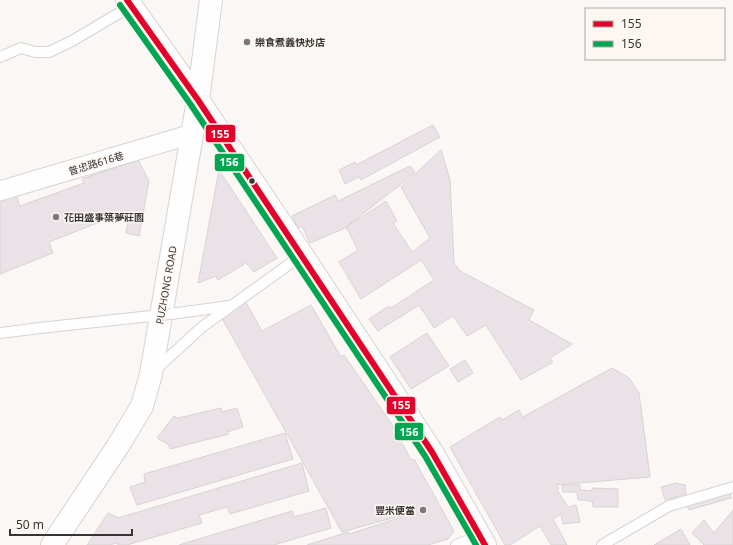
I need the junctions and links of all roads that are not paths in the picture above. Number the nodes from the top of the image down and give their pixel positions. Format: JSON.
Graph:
{"nodes":[{"id":1,"x":211,"y":0,"type":"edge"},
{"id":2,"x":129,"y":3,"type":"edge"},
{"id":3,"x":0,"y":57,"type":"edge"},
{"id":4,"x":198,"y":100,"type":"junction"},
{"id":5,"x":192,"y":134,"type":"junction"},
{"id":6,"x":0,"y":191,"type":"edge"},
{"id":7,"x":302,"y":255,"type":"junction"},
{"id":8,"x":231,"y":306,"type":"junction"},
{"id":9,"x":0,"y":333,"type":"edge"},
{"id":10,"x":151,"y":374,"type":"junction"},
{"id":11,"x":733,"y":487,"type":"edge"},
{"id":12,"x":482,"y":541,"type":"edge"},
{"id":13,"x":52,"y":545,"type":"edge"},
{"id":14,"x":456,"y":545,"type":"edge"},
{"id":15,"x":602,"y":545,"type":"edge"}],
"edges":[{"from":1,"to":4,"type":"street","name":"PUZHONG ROAD"},
{"from":2,"to":3,"type":"lane"},
{"from":2,"to":4,"type":"street"},
{"from":4,"to":5,"type":"street","name":"PUZHONG ROAD"},
{"from":4,"to":7,"type":"street"},
{"from":5,"to":6,"type":"street","name":"普忠路616巷"},
{"from":5,"to":10,"type":"street","name":"PUZHONG ROAD"},
{"from":7,"to":8,"type":"lane"},
{"from":7,"to":12,"type":"street"},
{"from":8,"to":9,"type":"lane","bridge":true},
{"from":8,"to":10,"type":"lane"},
{"from":10,"to":13,"type":"street","name":"PUZHONG ROAD"},
{"from":11,"to":15,"type":"lane"},
{"from":12,"to":14,"type":"lane"}]}
